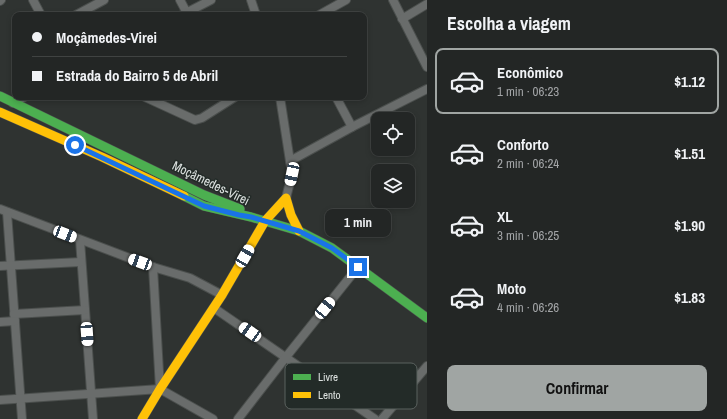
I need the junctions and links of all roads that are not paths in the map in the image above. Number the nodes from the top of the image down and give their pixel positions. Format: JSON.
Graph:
{"nodes":[{"id":1,"x":33,"y":0,"type":"edge"},
{"id":2,"x":104,"y":0,"type":"edge"},
{"id":3,"x":180,"y":0,"type":"edge"},
{"id":4,"x":211,"y":0,"type":"edge"},
{"id":5,"x":251,"y":0,"type":"edge"},
{"id":6,"x":346,"y":0,"type":"edge"},
{"id":7,"x":393,"y":0,"type":"edge"},
{"id":8,"x":427,"y":4,"type":"edge"},
{"id":9,"x":39,"y":12,"type":"edge"},
{"id":10,"x":82,"y":12,"type":"edge"},
{"id":11,"x":184,"y":12,"type":"edge"},
{"id":12,"x":189,"y":12,"type":"edge"},
{"id":13,"x":255,"y":12,"type":"edge"},
{"id":14,"x":324,"y":12,"type":"edge"},
{"id":15,"x":402,"y":19,"type":"junction"},
{"id":16,"x":427,"y":67,"type":"edge"},
{"id":17,"x":427,"y":89,"type":"edge"},
{"id":18,"x":0,"y":96,"type":"edge"},
{"id":19,"x":18,"y":100,"type":"edge"},
{"id":20,"x":152,"y":100,"type":"edge"},
{"id":21,"x":227,"y":100,"type":"edge"},
{"id":22,"x":280,"y":100,"type":"edge"},
{"id":23,"x":338,"y":100,"type":"edge"},
{"id":24,"x":13,"y":103,"type":"junction"},
{"id":25,"x":0,"y":112,"type":"edge"},
{"id":26,"x":352,"y":127,"type":"junction"},
{"id":27,"x":290,"y":161,"type":"junction"},
{"id":28,"x":286,"y":198,"type":"junction"},
{"id":29,"x":4,"y":211,"type":"edge"},
{"id":30,"x":251,"y":217,"type":"junction"},
{"id":31,"x":265,"y":221,"type":"junction"},
{"id":32,"x":299,"y":231,"type":"junction"},
{"id":33,"x":80,"y":240,"type":"junction"},
{"id":34,"x":81,"y":262,"type":"junction"},
{"id":35,"x":0,"y":266,"type":"edge"},
{"id":36,"x":11,"y":266,"type":"junction"},
{"id":37,"x":153,"y":267,"type":"junction"},
{"id":38,"x":358,"y":267,"type":"junction"},
{"id":39,"x":222,"y":295,"type":"junction"},
{"id":40,"x":214,"y":308,"type":"junction"},
{"id":41,"x":85,"y":310,"type":"junction"},
{"id":42,"x":15,"y":317,"type":"junction"},
{"id":43,"x":427,"y":318,"type":"edge"},
{"id":44,"x":0,"y":322,"type":"edge"},
{"id":45,"x":286,"y":357,"type":"junction"},
{"id":46,"x":295,"y":363,"type":"edge"},
{"id":47,"x":427,"y":366,"type":"edge"},
{"id":48,"x":417,"y":378,"type":"edge"},
{"id":49,"x":160,"y":389,"type":"junction"},
{"id":50,"x":91,"y":394,"type":"junction"},
{"id":51,"x":20,"y":399,"type":"junction"},
{"id":52,"x":0,"y":400,"type":"edge"},
{"id":53,"x":361,"y":409,"type":"edge"},
{"id":54,"x":390,"y":409,"type":"edge"},
{"id":55,"x":22,"y":419,"type":"edge"},
{"id":56,"x":93,"y":419,"type":"edge"},
{"id":57,"x":142,"y":419,"type":"edge"},
{"id":58,"x":213,"y":419,"type":"edge"},
{"id":59,"x":238,"y":419,"type":"edge"},
{"id":60,"x":375,"y":419,"type":"edge"},
{"id":61,"x":382,"y":419,"type":"edge"}],
"edges":[{"from":1,"to":9,"type":"street"},
{"from":2,"to":10,"type":"street"},
{"from":3,"to":11,"type":"street"},
{"from":4,"to":12,"type":"street"},
{"from":5,"to":13,"type":"street"},
{"from":6,"to":14,"type":"street"},
{"from":7,"to":15,"type":"street"},
{"from":8,"to":15,"type":"street"},
{"from":15,"to":16,"type":"street"},
{"from":17,"to":26,"type":"street"},
{"from":18,"to":24,"type":"street","name":"Moçâmedes-Virei"},
{"from":19,"to":24,"type":"street"},
{"from":20,"to":21,"type":"street"},
{"from":22,"to":27,"type":"street"},
{"from":23,"to":26,"type":"street"},
{"from":24,"to":30,"type":"street","name":"Moçâmedes-Virei"},
{"from":25,"to":30,"type":"street","name":"Moçâmedes-Virei"},
{"from":26,"to":27,"type":"street"},
{"from":27,"to":28,"type":"street"},
{"from":28,"to":31,"type":"street"},
{"from":28,"to":32,"type":"street"},
{"from":29,"to":33,"type":"street"},
{"from":29,"to":36,"type":"street"},
{"from":30,"to":31,"type":"street"},
{"from":31,"to":32,"type":"street"},
{"from":31,"to":39,"type":"street"},
{"from":32,"to":38,"type":"street"},
{"from":33,"to":34,"type":"street"},
{"from":33,"to":37,"type":"street"},
{"from":34,"to":36,"type":"street"},
{"from":34,"to":41,"type":"street"},
{"from":35,"to":36,"type":"street"},
{"from":36,"to":42,"type":"street"},
{"from":37,"to":39,"type":"street"},
{"from":37,"to":49,"type":"street"},
{"from":38,"to":43,"type":"street"},
{"from":38,"to":45,"type":"street"},
{"from":39,"to":40,"type":"street"},
{"from":40,"to":45,"type":"street"},
{"from":40,"to":49,"type":"street"},
{"from":41,"to":42,"type":"street"},
{"from":41,"to":50,"type":"street"},
{"from":42,"to":44,"type":"street"},
{"from":42,"to":51,"type":"street"},
{"from":45,"to":46,"type":"street"},
{"from":45,"to":59,"type":"street"},
{"from":47,"to":48,"type":"street"},
{"from":49,"to":50,"type":"street"},
{"from":49,"to":57,"type":"street"},
{"from":49,"to":58,"type":"street"},
{"from":50,"to":51,"type":"street"},
{"from":50,"to":56,"type":"street"},
{"from":51,"to":52,"type":"street"},
{"from":51,"to":55,"type":"street"},
{"from":53,"to":60,"type":"street"},
{"from":54,"to":61,"type":"street"}]}
